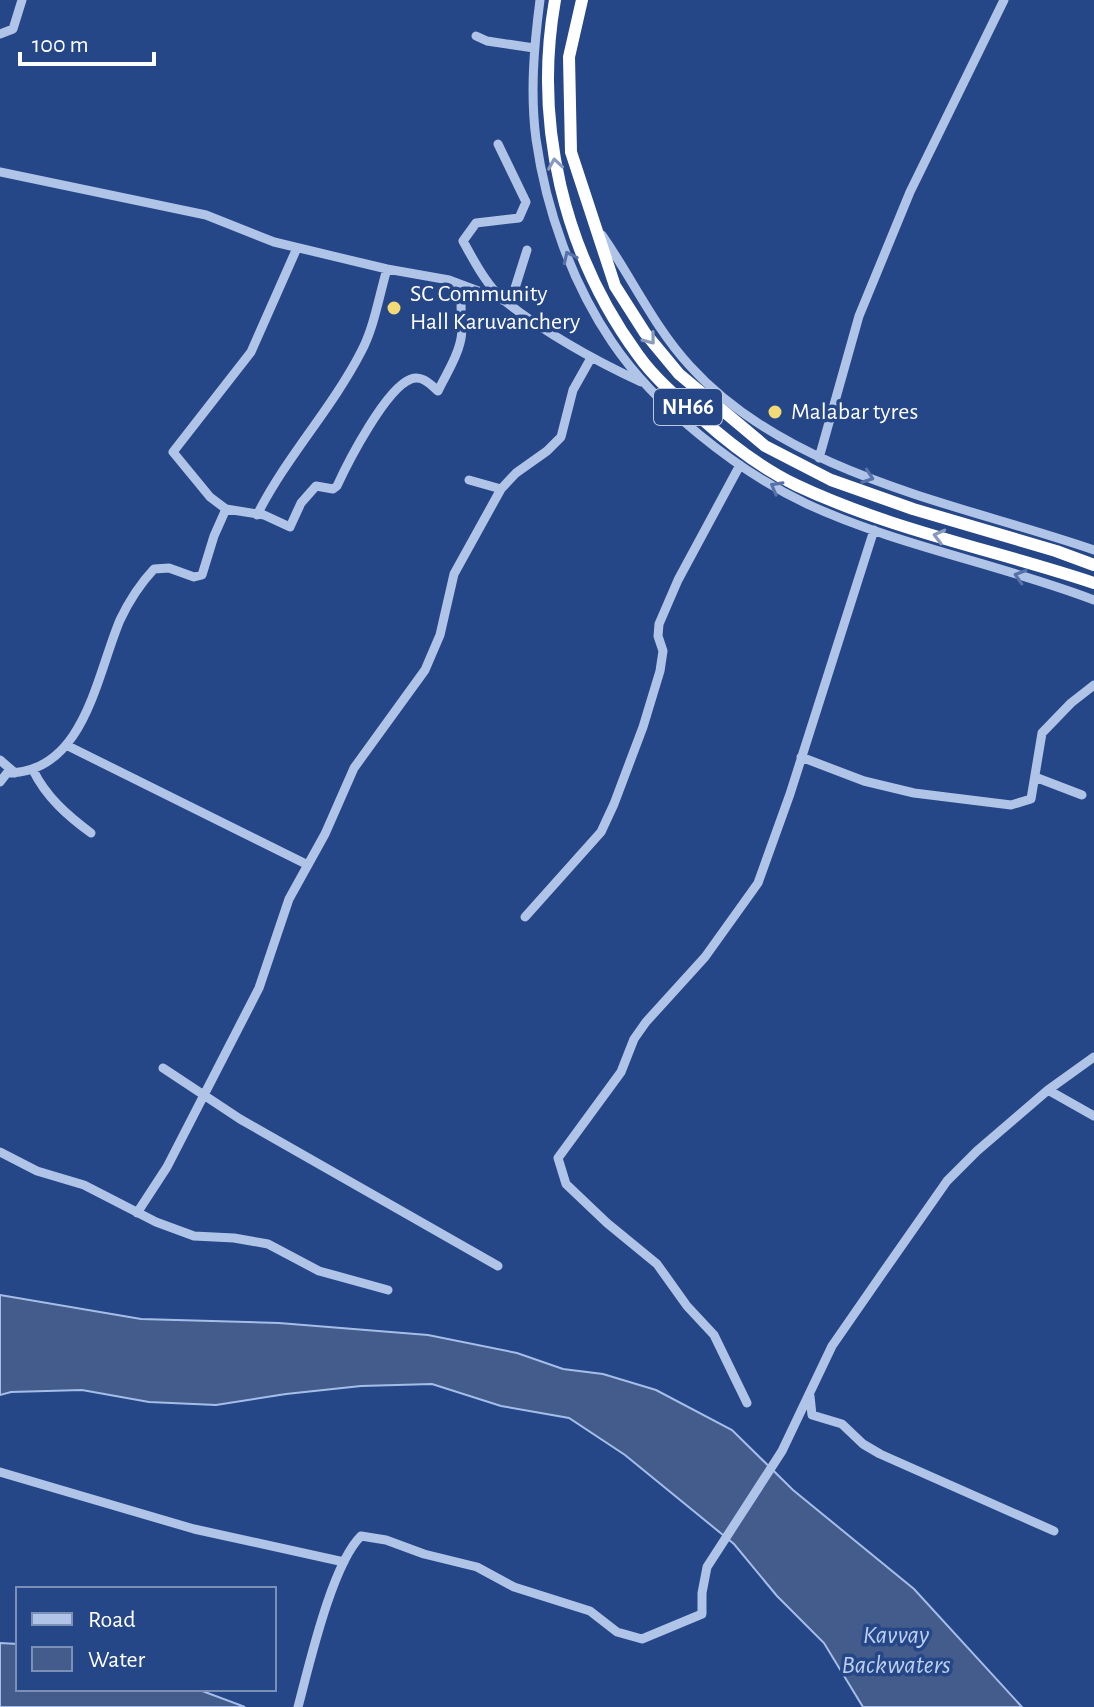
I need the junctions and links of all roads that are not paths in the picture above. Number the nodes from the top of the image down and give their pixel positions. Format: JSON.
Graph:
{"nodes":[{"id":1,"x":22,"y":0,"type":"edge"},
{"id":2,"x":540,"y":0,"type":"edge"},
{"id":3,"x":555,"y":0,"type":"edge"},
{"id":4,"x":582,"y":0,"type":"edge"},
{"id":5,"x":1004,"y":0,"type":"edge"},
{"id":6,"x":0,"y":34,"type":"edge"},
{"id":7,"x":476,"y":36,"type":"dead end"},
{"id":8,"x":534,"y":48,"type":"junction"},
{"id":9,"x":498,"y":144,"type":"dead end"},
{"id":10,"x":0,"y":172,"type":"edge"},
{"id":11,"x":593,"y":222,"type":"junction"},
{"id":12,"x":297,"y":248,"type":"junction"},
{"id":13,"x":527,"y":250,"type":"dead end"},
{"id":14,"x":387,"y":269,"type":"junction"},
{"id":15,"x":465,"y":286,"type":"junction"},
{"id":16,"x":507,"y":302,"type":"junction"},
{"id":17,"x":591,"y":358,"type":"junction"},
{"id":18,"x":648,"y":385,"type":"junction"},
{"id":19,"x":819,"y":458,"type":"junction"},
{"id":20,"x":740,"y":465,"type":"junction"},
{"id":21,"x":469,"y":480,"type":"dead end"},
{"id":22,"x":501,"y":489,"type":"junction"},
{"id":23,"x":226,"y":509,"type":"junction"},
{"id":24,"x":257,"y":515,"type":"junction"},
{"id":25,"x":874,"y":530,"type":"junction"},
{"id":26,"x":1094,"y":550,"type":"edge"},
{"id":27,"x":1094,"y":565,"type":"edge"},
{"id":28,"x":1094,"y":583,"type":"edge"},
{"id":29,"x":1094,"y":600,"type":"edge"},
{"id":30,"x":1094,"y":685,"type":"edge"},
{"id":31,"x":66,"y":745,"type":"junction"},
{"id":32,"x":801,"y":757,"type":"junction"},
{"id":33,"x":0,"y":760,"type":"edge"},
{"id":34,"x":33,"y":770,"type":"junction"},
{"id":35,"x":15,"y":773,"type":"junction"},
{"id":36,"x":1035,"y":777,"type":"junction"},
{"id":37,"x":0,"y":782,"type":"edge"},
{"id":38,"x":1082,"y":795,"type":"dead end"},
{"id":39,"x":91,"y":833,"type":"dead end"},
{"id":40,"x":308,"y":865,"type":"junction"},
{"id":41,"x":525,"y":917,"type":"dead end"},
{"id":42,"x":1094,"y":1057,"type":"edge"},
{"id":43,"x":163,"y":1068,"type":"dead end"},
{"id":44,"x":1048,"y":1090,"type":"junction"},
{"id":45,"x":205,"y":1095,"type":"junction"},
{"id":46,"x":1094,"y":1116,"type":"edge"},
{"id":47,"x":0,"y":1152,"type":"edge"},
{"id":48,"x":137,"y":1213,"type":"junction"},
{"id":49,"x":498,"y":1266,"type":"dead end"},
{"id":50,"x":388,"y":1290,"type":"dead end"},
{"id":51,"x":810,"y":1396,"type":"junction"},
{"id":52,"x":747,"y":1403,"type":"dead end"},
{"id":53,"x":0,"y":1472,"type":"edge"},
{"id":54,"x":1054,"y":1531,"type":"dead end"},
{"id":55,"x":344,"y":1562,"type":"junction"},
{"id":56,"x":298,"y":1707,"type":"edge"}],
"edges":[{"from":1,"to":6,"type":"street"},
{"from":2,"to":8,"type":"street"},
{"from":28,"to":3,"type":"highway","number":"NH66","one_way":true},
{"from":4,"to":11,"type":"highway","number":"NH66"},
{"from":5,"to":19,"type":"street"},
{"from":7,"to":8,"type":"street"},
{"from":18,"to":8,"type":"street","one_way":true},
{"from":9,"to":16,"type":"street"},
{"from":10,"to":12,"type":"street"},
{"from":11,"to":19,"type":"street"},
{"from":11,"to":27,"type":"highway","number":"NH66","one_way":true},
{"from":12,"to":14,"type":"street"},
{"from":12,"to":23,"type":"street"},
{"from":13,"to":16,"type":"street"},
{"from":14,"to":15,"type":"street"},
{"from":14,"to":24,"type":"street"},
{"from":15,"to":16,"type":"street"},
{"from":15,"to":24,"type":"street"},
{"from":16,"to":17,"type":"street"},
{"from":17,"to":18,"type":"street"},
{"from":17,"to":22,"type":"street"},
{"from":18,"to":20,"type":"street"},
{"from":19,"to":26,"type":"street","one_way":true},
{"from":25,"to":20,"type":"street","one_way":true},
{"from":20,"to":41,"type":"street"},
{"from":21,"to":22,"type":"street"},
{"from":22,"to":40,"type":"street"},
{"from":23,"to":24,"type":"street"},
{"from":23,"to":31,"type":"street"},
{"from":29,"to":25,"type":"street","one_way":true},
{"from":25,"to":32,"type":"street"},
{"from":30,"to":36,"type":"street"},
{"from":31,"to":34,"type":"street"},
{"from":31,"to":40,"type":"street"},
{"from":32,"to":36,"type":"street"},
{"from":32,"to":52,"type":"street"},
{"from":33,"to":35,"type":"street"},
{"from":34,"to":35,"type":"street"},
{"from":34,"to":39,"type":"street"},
{"from":35,"to":37,"type":"street"},
{"from":36,"to":38,"type":"street"},
{"from":40,"to":45,"type":"street"},
{"from":42,"to":44,"type":"street"},
{"from":43,"to":45,"type":"street"},
{"from":44,"to":46,"type":"street"},
{"from":44,"to":51,"type":"street"},
{"from":45,"to":48,"type":"street"},
{"from":45,"to":49,"type":"street"},
{"from":47,"to":48,"type":"street"},
{"from":48,"to":50,"type":"street"},
{"from":51,"to":54,"type":"street"},
{"from":51,"to":55,"type":"street"},
{"from":53,"to":55,"type":"street"},
{"from":55,"to":56,"type":"street"}]}
